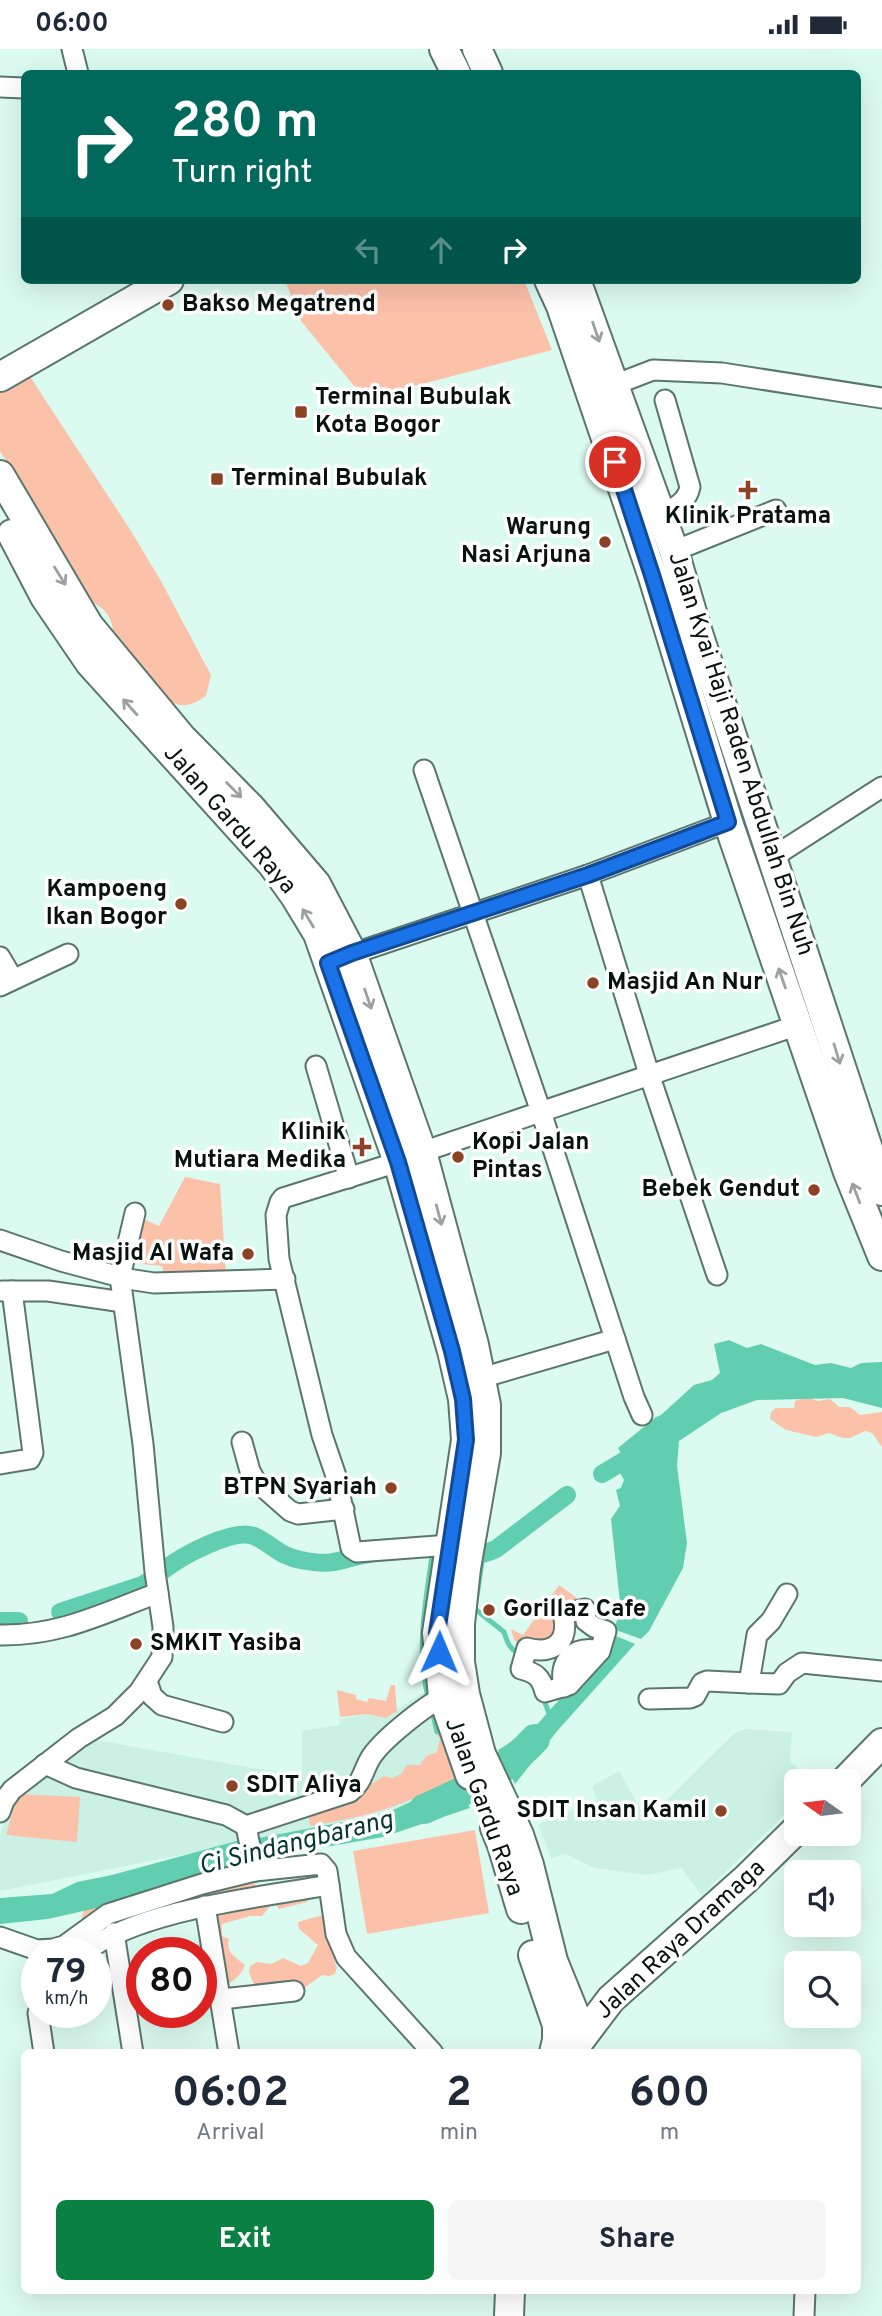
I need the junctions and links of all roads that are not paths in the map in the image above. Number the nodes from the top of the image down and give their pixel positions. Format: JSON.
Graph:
{"nodes":[{"id":1,"x":72,"y":49,"type":"edge"},
{"id":2,"x":444,"y":49,"type":"edge"},
{"id":3,"x":477,"y":49,"type":"edge"},
{"id":4,"x":77,"y":70,"type":"edge"},
{"id":5,"x":454,"y":70,"type":"edge"},
{"id":6,"x":487,"y":70,"type":"edge"},
{"id":7,"x":0,"y":87,"type":"edge"},
{"id":8,"x":21,"y":88,"type":"edge"},
{"id":9,"x":155,"y":284,"type":"edge"},
{"id":10,"x":551,"y":284,"type":"edge"},
{"id":11,"x":577,"y":284,"type":"edge"},
{"id":12,"x":133,"y":290,"type":"edge"},
{"id":13,"x":0,"y":377,"type":"edge"},
{"id":14,"x":614,"y":385,"type":"junction"},
{"id":15,"x":591,"y":396,"type":"junction"},
{"id":16,"x":882,"y":398,"type":"edge"},
{"id":17,"x":665,"y":400,"type":"dead end"},
{"id":18,"x":0,"y":475,"type":"edge"},
{"id":19,"x":776,"y":510,"type":"dead end"},
{"id":20,"x":0,"y":513,"type":"edge"},
{"id":21,"x":660,"y":514,"type":"junction"},
{"id":22,"x":674,"y":551,"type":"junction"},
{"id":23,"x":424,"y":770,"type":"dead end"},
{"id":24,"x":882,"y":787,"type":"edge"},
{"id":25,"x":728,"y":822,"type":"junction"},
{"id":26,"x":773,"y":857,"type":"junction"},
{"id":27,"x":588,"y":875,"type":"junction"},
{"id":28,"x":472,"y":913,"type":"junction"},
{"id":29,"x":68,"y":954,"type":"dead end"},
{"id":30,"x":0,"y":957,"type":"edge"},
{"id":31,"x":340,"y":958,"type":"junction"},
{"id":32,"x":6,"y":983,"type":"edge"},
{"id":33,"x":798,"y":1025,"type":"junction"},
{"id":34,"x":316,"y":1066,"type":"dead end"},
{"id":35,"x":649,"y":1074,"type":"junction"},
{"id":36,"x":541,"y":1112,"type":"junction"},
{"id":37,"x":410,"y":1157,"type":"junction"},
{"id":38,"x":349,"y":1178,"type":"junction"},
{"id":39,"x":882,"y":1191,"type":"edge"},
{"id":40,"x":135,"y":1213,"type":"dead end"},
{"id":41,"x":0,"y":1240,"type":"edge"},
{"id":42,"x":880,"y":1249,"type":"edge"},
{"id":43,"x":717,"y":1275,"type":"dead end"},
{"id":44,"x":120,"y":1277,"type":"junction"},
{"id":45,"x":285,"y":1279,"type":"junction"},
{"id":46,"x":6,"y":1291,"type":"edge"},
{"id":47,"x":123,"y":1302,"type":"junction"},
{"id":48,"x":615,"y":1339,"type":"junction"},
{"id":49,"x":463,"y":1348,"type":"junction"},
{"id":50,"x":481,"y":1378,"type":"junction"},
{"id":51,"x":642,"y":1415,"type":"dead end"},
{"id":52,"x":242,"y":1442,"type":"dead end"},
{"id":53,"x":0,"y":1464,"type":"edge"},
{"id":54,"x":344,"y":1509,"type":"junction"},
{"id":55,"x":456,"y":1554,"type":"junction"},
{"id":56,"x":158,"y":1593,"type":"junction"},
{"id":57,"x":787,"y":1594,"type":"dead end"},
{"id":58,"x":0,"y":1635,"type":"edge"},
{"id":59,"x":589,"y":1649,"type":"joint"},
{"id":60,"x":882,"y":1671,"type":"edge"},
{"id":61,"x":146,"y":1681,"type":"junction"},
{"id":62,"x":749,"y":1683,"type":"junction"},
{"id":63,"x":443,"y":1697,"type":"junction"},
{"id":64,"x":649,"y":1699,"type":"dead end"},
{"id":65,"x":223,"y":1722,"type":"dead end"},
{"id":66,"x":882,"y":1743,"type":"edge"},
{"id":67,"x":472,"y":1757,"type":"junction"},
{"id":68,"x":45,"y":1765,"type":"junction"},
{"id":69,"x":857,"y":1769,"type":"edge"},
{"id":70,"x":496,"y":1807,"type":"junction"},
{"id":71,"x":0,"y":1812,"type":"edge"},
{"id":72,"x":247,"y":1833,"type":"junction"},
{"id":73,"x":784,"y":1842,"type":"edge"},
{"id":74,"x":253,"y":1866,"type":"junction"},
{"id":75,"x":329,"y":1885,"type":"junction"},
{"id":76,"x":205,"y":1906,"type":"junction"},
{"id":77,"x":114,"y":1933,"type":"junction"},
{"id":78,"x":0,"y":1937,"type":"edge"},
{"id":79,"x":106,"y":1937,"type":"edge"},
{"id":80,"x":559,"y":1978,"type":"junction"},
{"id":81,"x":294,"y":1991,"type":"dead end"},
{"id":82,"x":222,"y":1999,"type":"junction"},
{"id":83,"x":611,"y":2000,"type":"junction"},
{"id":84,"x":40,"y":2028,"type":"edge"},
{"id":85,"x":575,"y":2046,"type":"edge"},
{"id":86,"x":43,"y":2049,"type":"edge"},
{"id":87,"x":132,"y":2049,"type":"edge"},
{"id":88,"x":228,"y":2049,"type":"edge"},
{"id":89,"x":429,"y":2049,"type":"edge"},
{"id":90,"x":555,"y":2049,"type":"edge"},
{"id":91,"x":510,"y":2294,"type":"edge"},
{"id":92,"x":805,"y":2294,"type":"edge"},
{"id":93,"x":509,"y":2316,"type":"edge"},
{"id":94,"x":804,"y":2316,"type":"edge"}],
"edges":[{"from":1,"to":4,"type":"street"},
{"from":2,"to":5,"type":"highway"},
{"from":3,"to":6,"type":"highway"},
{"from":7,"to":8,"type":"street"},
{"from":9,"to":12,"type":"highway"},
{"from":10,"to":15,"type":"highway","name":"Jalan Kyai Haji Raden Abdullah Bin Nuh"},
{"from":11,"to":14,"type":"highway","name":"Jalan Kyai Haji Raden Abdullah Bin Nuh","one_way":true},
{"from":12,"to":13,"type":"highway"},
{"from":14,"to":15,"type":"street"},
{"from":14,"to":16,"type":"street"},
{"from":14,"to":21,"type":"highway","name":"Jalan Kyai Haji Raden Abdullah Bin Nuh"},
{"from":15,"to":25,"type":"highway","name":"Jalan Kyai Haji Raden Abdullah Bin Nuh"},
{"from":17,"to":21,"type":"street"},
{"from":18,"to":31,"type":"highway","name":"Jalan Gardu Raya","one_way":true},
{"from":19,"to":22,"type":"street"},
{"from":31,"to":20,"type":"highway","name":"Jalan Gardu Raya","one_way":true},
{"from":21,"to":22,"type":"highway","name":"Jalan Kyai Haji Raden Abdullah Bin Nuh"},
{"from":22,"to":26,"type":"highway","name":"Jalan Kyai Haji Raden Abdullah Bin Nuh"},
{"from":23,"to":28,"type":"street"},
{"from":24,"to":26,"type":"street"},
{"from":25,"to":27,"type":"street"},
{"from":33,"to":25,"type":"highway","name":"Jalan Kyai Haji Raden Abdullah Bin Nuh","one_way":true},
{"from":26,"to":39,"type":"highway","name":"Jalan Kyai Haji Raden Abdullah Bin Nuh","one_way":true},
{"from":27,"to":28,"type":"street"},
{"from":27,"to":35,"type":"street"},
{"from":28,"to":31,"type":"street"},
{"from":28,"to":36,"type":"street"},
{"from":29,"to":32,"type":"street"},
{"from":30,"to":32,"type":"street"},
{"from":31,"to":37,"type":"highway","name":"Jalan Gardu Raya"},
{"from":33,"to":35,"type":"street"},
{"from":42,"to":33,"type":"highway","name":"Jalan Kyai Haji Raden Abdullah Bin Nuh","one_way":true},
{"from":34,"to":38,"type":"street"},
{"from":35,"to":36,"type":"street"},
{"from":35,"to":43,"type":"street"},
{"from":36,"to":37,"type":"street"},
{"from":36,"to":48,"type":"street"},
{"from":37,"to":38,"type":"street"},
{"from":37,"to":49,"type":"highway","name":"Jalan Gardu Raya"},
{"from":38,"to":45,"type":"street"},
{"from":40,"to":44,"type":"street"},
{"from":41,"to":44,"type":"street"},
{"from":44,"to":45,"type":"street"},
{"from":44,"to":47,"type":"street"},
{"from":45,"to":54,"type":"street"},
{"from":46,"to":47,"type":"street"},
{"from":46,"to":53,"type":"street"},
{"from":47,"to":56,"type":"street"},
{"from":48,"to":50,"type":"street"},
{"from":48,"to":51,"type":"street"},
{"from":49,"to":50,"type":"highway","name":"Jalan Gardu Raya"},
{"from":49,"to":55,"type":"highway","name":"Jalan Gardu Raya"},
{"from":50,"to":55,"type":"highway","name":"Jalan Gardu Raya"},
{"from":52,"to":54,"type":"street"},
{"from":54,"to":55,"type":"street"},
{"from":55,"to":63,"type":"highway","name":"Jalan Gardu Raya"},
{"from":55,"to":67,"type":"highway","name":"Jalan Gardu Raya"},
{"from":56,"to":58,"type":"street"},
{"from":56,"to":61,"type":"street"},
{"from":57,"to":62,"type":"street"},
{"from":59,"to":59,"type":"street"},
{"from":60,"to":62,"type":"street"},
{"from":61,"to":65,"type":"street"},
{"from":61,"to":68,"type":"street"},
{"from":62,"to":64,"type":"street"},
{"from":63,"to":67,"type":"highway","name":"Jalan Gardu Raya"},
{"from":63,"to":72,"type":"street"},
{"from":66,"to":69,"type":"highway"},
{"from":67,"to":70,"type":"highway","name":"Jalan Gardu Raya"},
{"from":68,"to":71,"type":"street"},
{"from":68,"to":72,"type":"street"},
{"from":70,"to":80,"type":"highway"},
{"from":70,"to":90,"type":"highway","name":"Jalan Gardu Raya"},
{"from":72,"to":74,"type":"street"},
{"from":73,"to":83,"type":"highway","name":"Jalan Raya Dramaga"},
{"from":74,"to":75,"type":"street"},
{"from":74,"to":78,"type":"street"},
{"from":75,"to":76,"type":"street"},
{"from":75,"to":89,"type":"street"},
{"from":76,"to":77,"type":"street"},
{"from":76,"to":82,"type":"street"},
{"from":77,"to":79,"type":"street"},
{"from":77,"to":87,"type":"street"},
{"from":80,"to":83,"type":"highway"},
{"from":80,"to":85,"type":"highway"},
{"from":81,"to":82,"type":"street"},
{"from":82,"to":88,"type":"street"},
{"from":83,"to":85,"type":"highway","name":"Jalan Raya Dramaga"},
{"from":84,"to":86,"type":"street"},
{"from":91,"to":93,"type":"highway"},
{"from":92,"to":94,"type":"street"}]}
